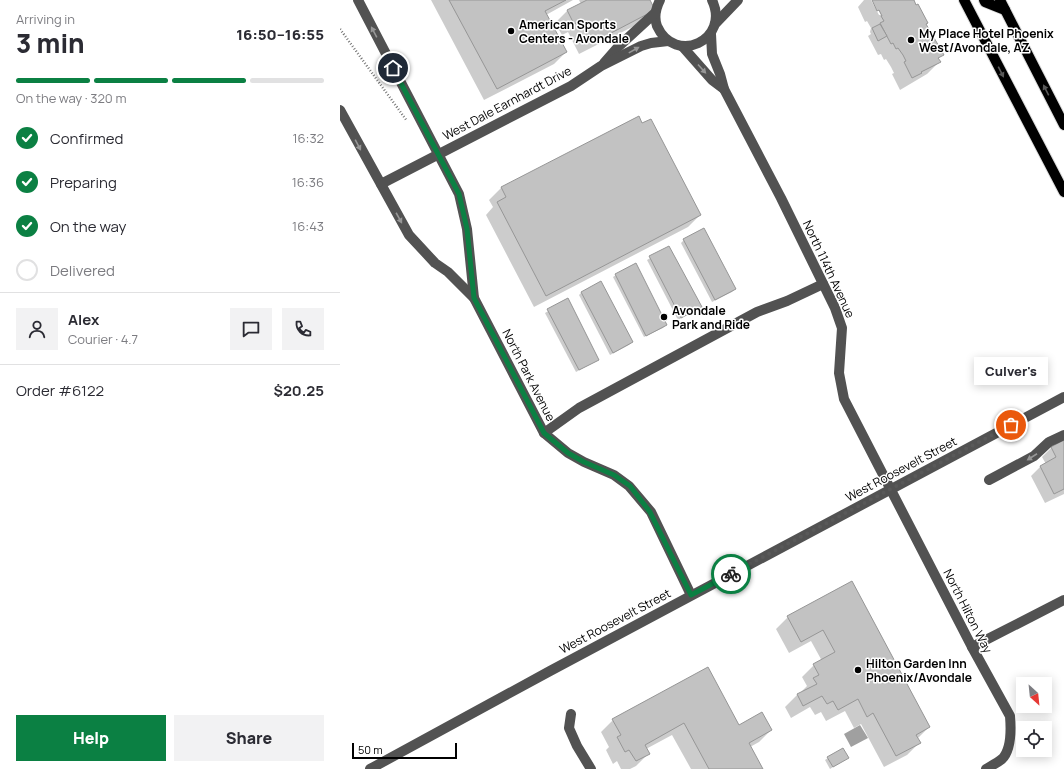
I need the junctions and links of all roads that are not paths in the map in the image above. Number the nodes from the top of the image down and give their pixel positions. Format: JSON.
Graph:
{"nodes":[{"id":1,"x":358,"y":0,"type":"edge"},
{"id":2,"x":660,"y":0,"type":"edge"},
{"id":3,"x":712,"y":0,"type":"edge"},
{"id":4,"x":738,"y":0,"type":"edge"},
{"id":5,"x":964,"y":0,"type":"edge"},
{"id":6,"x":984,"y":0,"type":"edge"},
{"id":7,"x":1000,"y":0,"type":"edge"},
{"id":8,"x":1005,"y":10,"type":"junction"},
{"id":9,"x":655,"y":13,"type":"junction"},
{"id":10,"x":715,"y":24,"type":"junction"},
{"id":11,"x":711,"y":34,"type":"junction"},
{"id":12,"x":668,"y":41,"type":"junction"},
{"id":13,"x":682,"y":46,"type":"junction"},
{"id":14,"x":601,"y":66,"type":"junction"},
{"id":15,"x":724,"y":89,"type":"junction"},
{"id":16,"x":340,"y":110,"type":"edge"},
{"id":17,"x":1064,"y":125,"type":"edge"},
{"id":18,"x":438,"y":154,"type":"junction"},
{"id":19,"x":382,"y":184,"type":"junction"},
{"id":20,"x":1064,"y":192,"type":"edge"},
{"id":21,"x":823,"y":284,"type":"junction"},
{"id":22,"x":474,"y":298,"type":"junction"},
{"id":23,"x":1064,"y":397,"type":"edge"},
{"id":24,"x":544,"y":433,"type":"junction"},
{"id":25,"x":1064,"y":435,"type":"edge"},
{"id":26,"x":989,"y":480,"type":"dead end"},
{"id":27,"x":891,"y":489,"type":"junction"},
{"id":28,"x":691,"y":595,"type":"junction"},
{"id":29,"x":1064,"y":600,"type":"edge"},
{"id":30,"x":972,"y":647,"type":"junction"},
{"id":31,"x":571,"y":714,"type":"dead end"},
{"id":32,"x":370,"y":769,"type":"edge"},
{"id":33,"x":591,"y":769,"type":"edge"},
{"id":34,"x":986,"y":769,"type":"edge"}],
"edges":[{"from":18,"to":1,"type":"street","name":"North Park Avenue","one_way":true},
{"from":2,"to":9,"type":"street","name":"West Dale Earnhardt Drive"},
{"from":3,"to":10,"type":"street"},
{"from":4,"to":10,"type":"street"},
{"from":5,"to":20,"type":"main road","one_way":true},
{"from":6,"to":8,"type":"main road"},
{"from":7,"to":8,"type":"main road"},
{"from":17,"to":8,"type":"main road","one_way":true},
{"from":9,"to":12,"type":"street"},
{"from":9,"to":14,"type":"street","name":"West Dale Earnhardt Drive"},
{"from":10,"to":11,"type":"street"},
{"from":11,"to":13,"type":"street"},
{"from":11,"to":15,"type":"street"},
{"from":12,"to":13,"type":"street","name":"West Dale Earnhardt Drive"},
{"from":14,"to":12,"type":"street","name":"West Dale Earnhardt Drive","one_way":true},
{"from":13,"to":15,"type":"street","one_way":true},
{"from":14,"to":18,"type":"street","name":"West Dale Earnhardt Drive"},
{"from":15,"to":21,"type":"street","name":"North 114th Avenue"},
{"from":16,"to":19,"type":"street","name":"North Park Avenue","one_way":true},
{"from":18,"to":19,"type":"street","name":"West Dale Earnhardt Drive"},
{"from":18,"to":22,"type":"street","name":"North Park Avenue"},
{"from":19,"to":22,"type":"street","name":"North Park Avenue","one_way":true},
{"from":21,"to":24,"type":"street"},
{"from":21,"to":27,"type":"street","name":"North 114th Avenue"},
{"from":22,"to":24,"type":"street","name":"North Park Avenue"},
{"from":23,"to":27,"type":"street","name":"West Roosevelt Street"},
{"from":24,"to":28,"type":"street","name":"North Park Avenue"},
{"from":25,"to":26,"type":"street","one_way":true},
{"from":27,"to":28,"type":"street","name":"West Roosevelt Street"},
{"from":27,"to":30,"type":"street","name":"North Hilton Way"},
{"from":28,"to":32,"type":"street","name":"West Roosevelt Street"},
{"from":29,"to":30,"type":"street"},
{"from":30,"to":34,"type":"street","name":"North Hilton Way"},
{"from":31,"to":33,"type":"street"}]}
